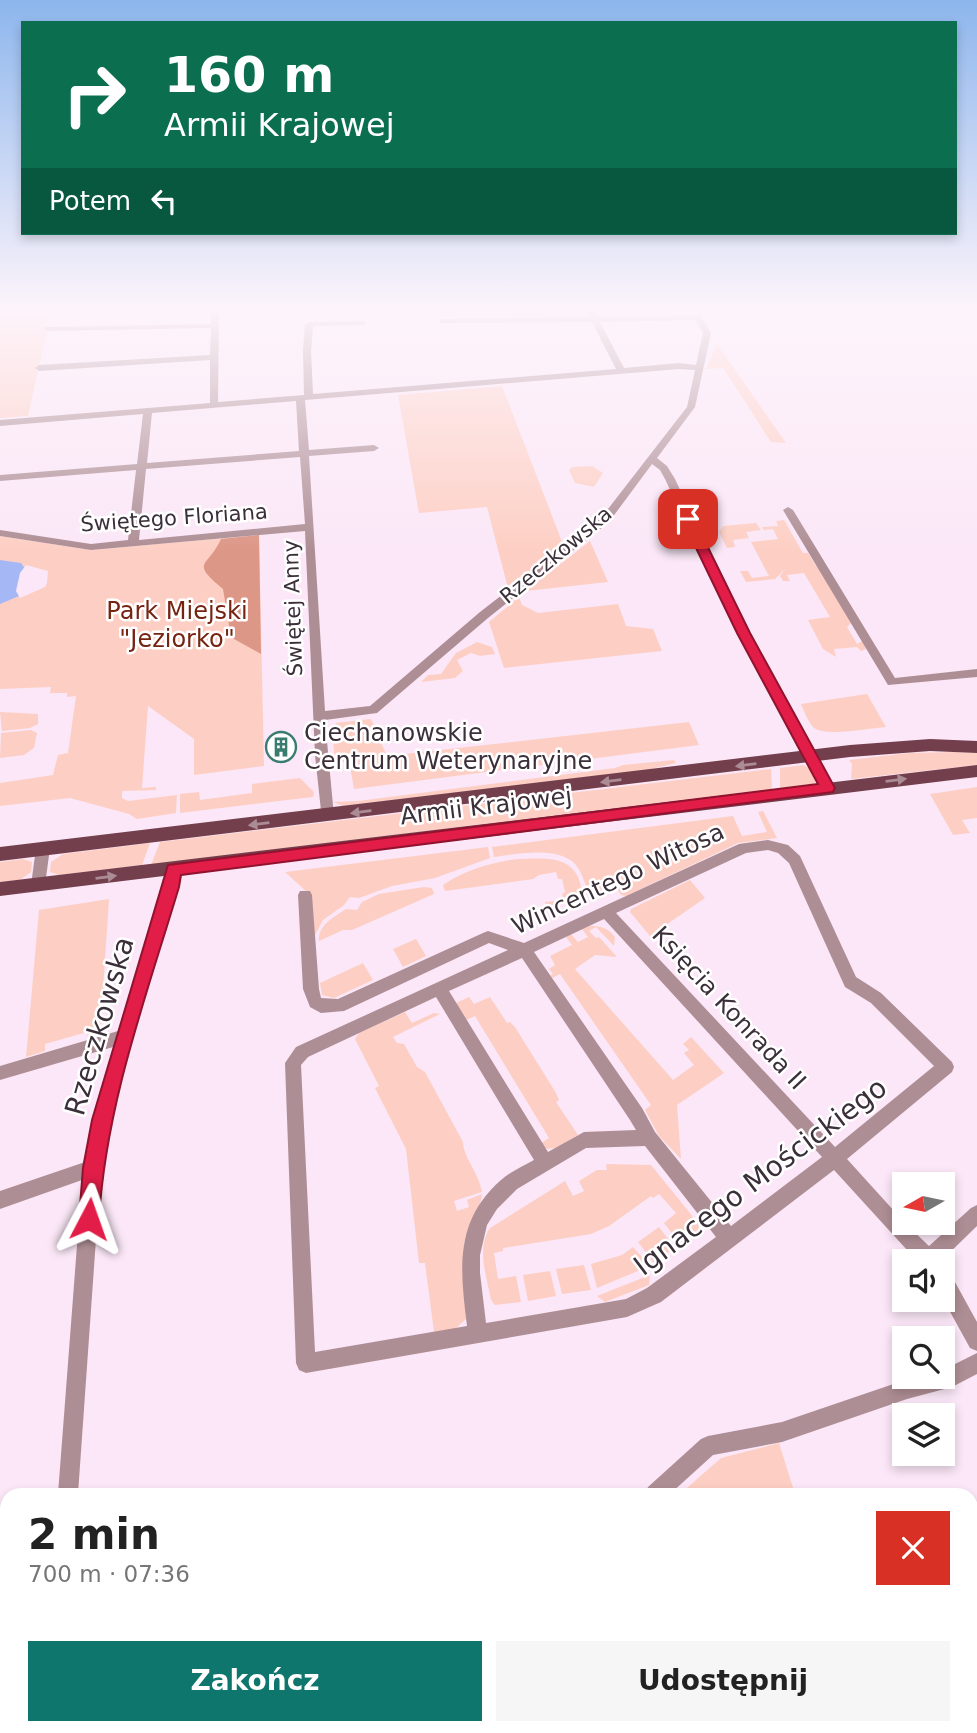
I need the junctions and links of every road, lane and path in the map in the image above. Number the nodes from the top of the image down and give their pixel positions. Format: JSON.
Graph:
{"nodes":[{"id":1,"x":214,"y":389,"type":"edge"},
{"id":2,"x":305,"y":389,"type":"edge"},
{"id":3,"x":404,"y":389,"type":"edge"},
{"id":4,"x":695,"y":389,"type":"edge"},
{"id":5,"x":305,"y":397,"type":"junction"},
{"id":6,"x":214,"y":404,"type":"junction"},
{"id":7,"x":148,"y":411,"type":"junction"},
{"id":8,"x":0,"y":423,"type":"edge"},
{"id":9,"x":374,"y":448,"type":"dead end"},
{"id":10,"x":304,"y":453,"type":"junction"},
{"id":11,"x":653,"y":460,"type":"junction"},
{"id":12,"x":142,"y":466,"type":"junction"},
{"id":13,"x":0,"y":478,"type":"edge"},
{"id":14,"x":788,"y":510,"type":"dead end"},
{"id":15,"x":310,"y":527,"type":"junction"},
{"id":16,"x":0,"y":533,"type":"edge"},
{"id":17,"x":134,"y":543,"type":"junction"},
{"id":18,"x":977,"y":673,"type":"edge"},
{"id":19,"x":319,"y":716,"type":"junction"},
{"id":20,"x":977,"y":747,"type":"edge"},
{"id":21,"x":812,"y":757,"type":"junction"},
{"id":22,"x":977,"y":771,"type":"edge"},
{"id":23,"x":828,"y":788,"type":"junction"},
{"id":24,"x":327,"y":816,"type":"junction"},
{"id":25,"x":43,"y":848,"type":"junction"},
{"id":26,"x":0,"y":854,"type":"edge"},
{"id":27,"x":173,"y":869,"type":"junction"},
{"id":28,"x":38,"y":885,"type":"junction"},
{"id":29,"x":0,"y":889,"type":"edge"},
{"id":30,"x":305,"y":895,"type":"dead end"},
{"id":31,"x":604,"y":911,"type":"junction"},
{"id":32,"x":524,"y":950,"type":"junction"},
{"id":33,"x":439,"y":989,"type":"junction"},
{"id":34,"x":125,"y":1036,"type":"junction"},
{"id":35,"x":923,"y":1044,"type":"joint"},
{"id":36,"x":293,"y":1063,"type":"joint"},
{"id":37,"x":0,"y":1073,"type":"edge"},
{"id":38,"x":649,"y":1138,"type":"junction"},
{"id":39,"x":835,"y":1158,"type":"junction"},
{"id":40,"x":545,"y":1163,"type":"junction"},
{"id":41,"x":92,"y":1168,"type":"junction"},
{"id":42,"x":0,"y":1200,"type":"edge"},
{"id":43,"x":977,"y":1214,"type":"edge"},
{"id":44,"x":729,"y":1238,"type":"junction"},
{"id":45,"x":920,"y":1249,"type":"edge"},
{"id":46,"x":941,"y":1249,"type":"edge"},
{"id":47,"x":955,"y":1302,"type":"edge"},
{"id":48,"x":478,"y":1334,"type":"junction"},
{"id":49,"x":977,"y":1341,"type":"edge"},
{"id":50,"x":977,"y":1363,"type":"edge"},
{"id":51,"x":68,"y":1488,"type":"edge"},
{"id":52,"x":662,"y":1488,"type":"edge"}],
"edges":[{"from":1,"to":6,"type":"street"},
{"from":2,"to":5,"type":"street","name":"Świętej Anny"},
{"from":3,"to":5,"type":"street"},
{"from":4,"to":11,"type":"street","name":"Rzeczkowska"},
{"from":5,"to":6,"type":"street"},
{"from":5,"to":10,"type":"street","name":"Świętej Anny"},
{"from":6,"to":7,"type":"street"},
{"from":7,"to":8,"type":"street"},
{"from":7,"to":12,"type":"street"},
{"from":9,"to":10,"type":"street"},
{"from":10,"to":12,"type":"street"},
{"from":10,"to":15,"type":"street","name":"Świętej Anny"},
{"from":11,"to":19,"type":"street","name":"Rzeczkowska"},
{"from":11,"to":21,"type":"street"},
{"from":12,"to":13,"type":"street"},
{"from":12,"to":17,"type":"street"},
{"from":14,"to":18,"type":"street"},
{"from":15,"to":17,"type":"street","name":"Świętego Floriana"},
{"from":15,"to":19,"type":"street","name":"Świętej Anny"},
{"from":16,"to":17,"type":"street","name":"Świętego Floriana"},
{"from":19,"to":24,"type":"street","name":"Świętej Anny"},
{"from":20,"to":21,"type":"main road","name":"Armii Krajowej"},
{"from":21,"to":23,"type":"street"},
{"from":21,"to":24,"type":"main road","name":"Armii Krajowej","one_way":true},
{"from":23,"to":22,"type":"main road","name":"Armii Krajowej","one_way":true},
{"from":23,"to":27,"type":"main road","name":"Armii Krajowej"},
{"from":24,"to":25,"type":"main road","name":"Armii Krajowej","one_way":true},
{"from":25,"to":26,"type":"main road","name":"Armii Krajowej"},
{"from":25,"to":28,"type":"street"},
{"from":28,"to":27,"type":"main road","name":"Armii Krajowej","one_way":true},
{"from":27,"to":34,"type":"street","name":"Rzeczkowska"},
{"from":28,"to":29,"type":"main road","name":"Armii Krajowej"},
{"from":30,"to":32,"type":"street"},
{"from":31,"to":32,"type":"street","name":"Wincentego Witosa"},
{"from":31,"to":35,"type":"street","name":"Wincentego Witosa"},
{"from":31,"to":39,"type":"street","name":"Księcia Konrada II"},
{"from":32,"to":33,"type":"street","name":"Wincentego Witosa"},
{"from":32,"to":38,"type":"street"},
{"from":33,"to":36,"type":"street","name":"Wincentego Witosa"},
{"from":33,"to":40,"type":"street"},
{"from":34,"to":37,"type":"street"},
{"from":34,"to":41,"type":"street","name":"Rzeczkowska"},
{"from":35,"to":39,"type":"street","name":"Ignacego Mościckiego"},
{"from":36,"to":48,"type":"street","name":"Ignacego Mościckiego"},
{"from":38,"to":40,"type":"street"},
{"from":38,"to":44,"type":"street"},
{"from":39,"to":44,"type":"street","name":"Ignacego Mościckiego"},
{"from":39,"to":45,"type":"street","name":"Księcia Konrada II"},
{"from":40,"to":48,"type":"street"},
{"from":41,"to":42,"type":"street"},
{"from":41,"to":51,"type":"street","name":"Rzeczkowska"},
{"from":43,"to":46,"type":"street"},
{"from":44,"to":48,"type":"street","name":"Ignacego Mościckiego"},
{"from":47,"to":49,"type":"street"},
{"from":50,"to":52,"type":"street"}]}
